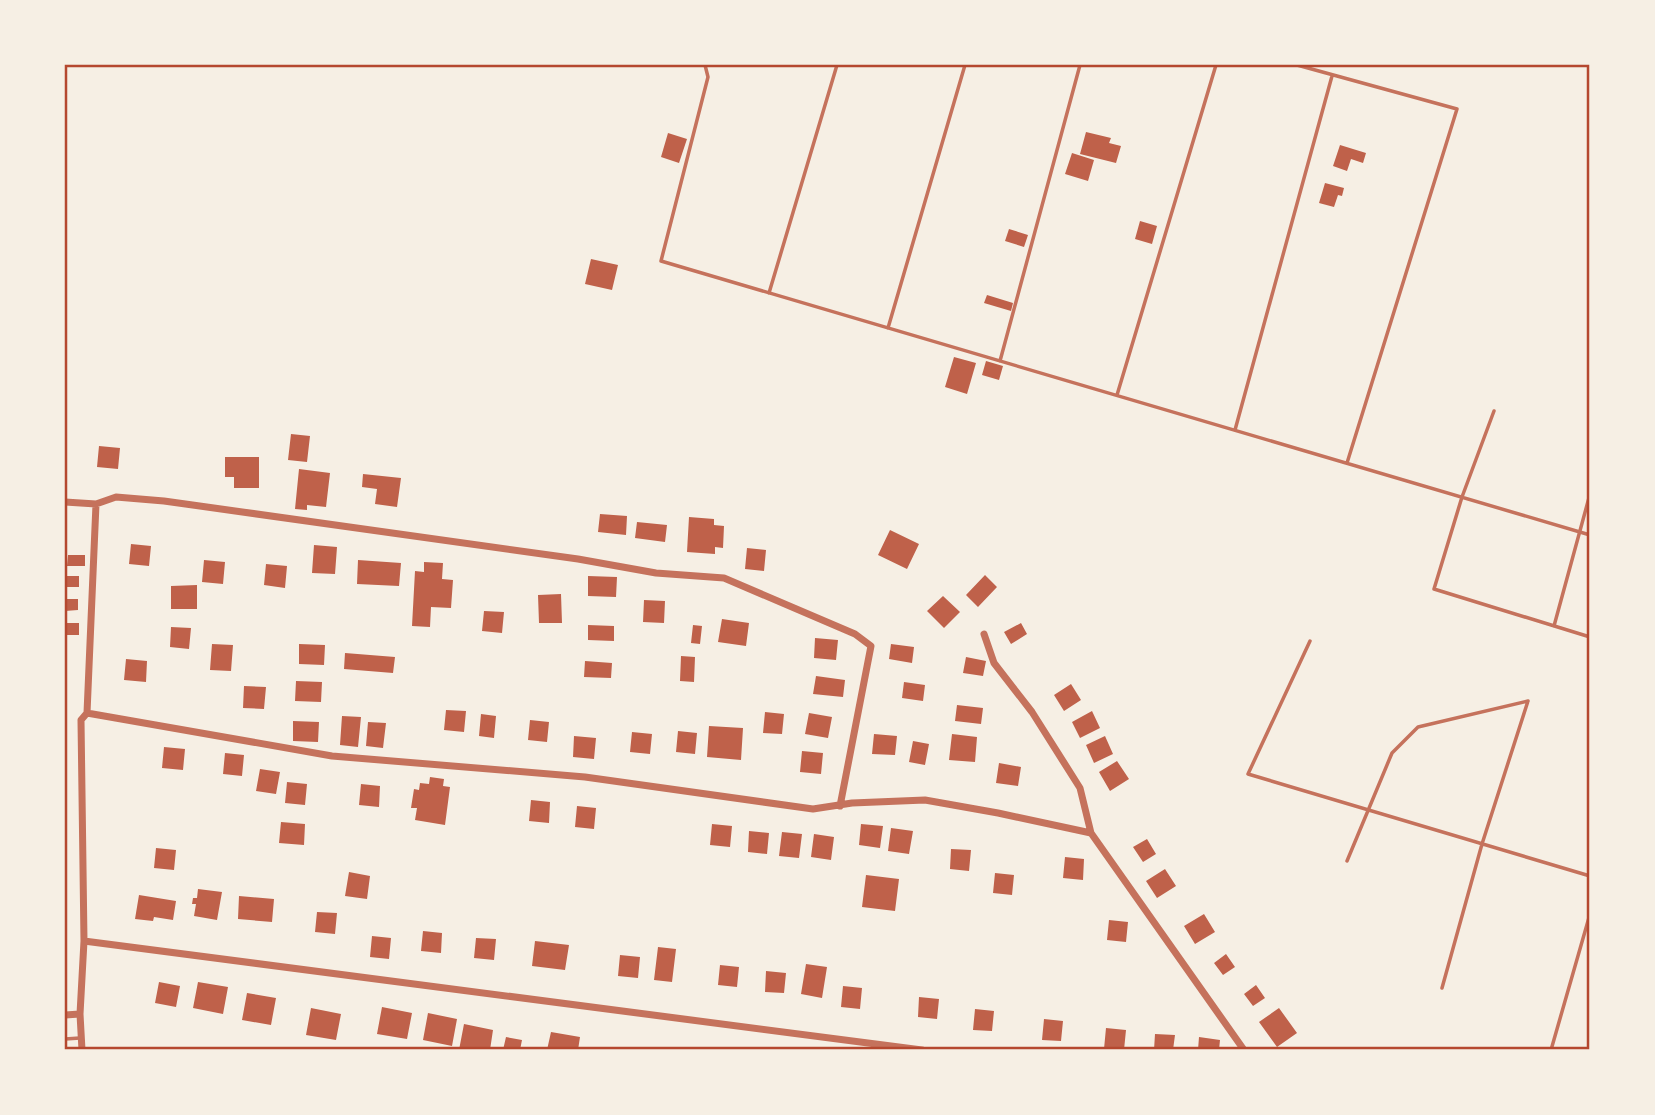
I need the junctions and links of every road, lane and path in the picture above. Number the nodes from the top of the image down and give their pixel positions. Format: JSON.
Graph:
{"nodes":[{"id":1,"x":705,"y":65,"type":"edge"},
{"id":2,"x":837,"y":65,"type":"edge"},
{"id":3,"x":965,"y":65,"type":"edge"},
{"id":4,"x":1080,"y":65,"type":"edge"},
{"id":5,"x":1216,"y":65,"type":"edge"},
{"id":6,"x":1297,"y":65,"type":"edge"},
{"id":7,"x":1332,"y":76,"type":"junction"},
{"id":8,"x":769,"y":293,"type":"junction"},
{"id":9,"x":888,"y":328,"type":"junction"},
{"id":10,"x":1000,"y":361,"type":"junction"},
{"id":11,"x":1117,"y":396,"type":"junction"},
{"id":12,"x":1494,"y":411,"type":"dead end"},
{"id":13,"x":1235,"y":430,"type":"junction"},
{"id":14,"x":1347,"y":463,"type":"junction"},
{"id":15,"x":1590,"y":494,"type":"edge"},
{"id":16,"x":1462,"y":497,"type":"junction"},
{"id":17,"x":65,"y":502,"type":"edge"},
{"id":18,"x":96,"y":504,"type":"junction"},
{"id":19,"x":1580,"y":531,"type":"junction"},
{"id":20,"x":1590,"y":535,"type":"edge"},
{"id":21,"x":1555,"y":626,"type":"junction"},
{"id":22,"x":984,"y":634,"type":"dead end"},
{"id":23,"x":1590,"y":638,"type":"edge"},
{"id":24,"x":1310,"y":641,"type":"dead end"},
{"id":25,"x":87,"y":713,"type":"junction"},
{"id":26,"x":840,"y":806,"type":"junction"},
{"id":27,"x":1369,"y":810,"type":"junction"},
{"id":28,"x":1091,"y":833,"type":"junction"},
{"id":29,"x":1482,"y":844,"type":"junction"},
{"id":30,"x":1347,"y":862,"type":"dead end"},
{"id":31,"x":1590,"y":876,"type":"edge"},
{"id":32,"x":1590,"y":914,"type":"edge"},
{"id":33,"x":84,"y":942,"type":"junction"},
{"id":34,"x":1442,"y":988,"type":"dead end"},
{"id":35,"x":80,"y":1014,"type":"junction"},
{"id":36,"x":65,"y":1015,"type":"edge"},
{"id":37,"x":82,"y":1038,"type":"junction"},
{"id":38,"x":65,"y":1039,"type":"edge"},
{"id":39,"x":82,"y":1050,"type":"edge"},
{"id":40,"x":922,"y":1050,"type":"edge"},
{"id":41,"x":1244,"y":1050,"type":"edge"},
{"id":42,"x":1551,"y":1050,"type":"edge"}],
"edges":[{"from":1,"to":8,"type":"lane"},
{"from":2,"to":8,"type":"lane"},
{"from":3,"to":9,"type":"lane"},
{"from":4,"to":10,"type":"lane"},
{"from":5,"to":11,"type":"lane"},
{"from":6,"to":7,"type":"lane"},
{"from":7,"to":13,"type":"lane"},
{"from":7,"to":14,"type":"lane"},
{"from":8,"to":9,"type":"lane"},
{"from":9,"to":10,"type":"lane"},
{"from":10,"to":11,"type":"lane"},
{"from":11,"to":13,"type":"lane"},
{"from":12,"to":16,"type":"lane"},
{"from":13,"to":14,"type":"lane"},
{"from":14,"to":16,"type":"lane"},
{"from":15,"to":19,"type":"lane"},
{"from":16,"to":19,"type":"lane"},
{"from":16,"to":21,"type":"lane"},
{"from":17,"to":18,"type":"street"},
{"from":18,"to":25,"type":"street"},
{"from":18,"to":26,"type":"street"},
{"from":19,"to":20,"type":"lane"},
{"from":19,"to":21,"type":"lane"},
{"from":21,"to":23,"type":"lane"},
{"from":22,"to":28,"type":"street"},
{"from":24,"to":27,"type":"lane"},
{"from":25,"to":26,"type":"street"},
{"from":25,"to":33,"type":"street"},
{"from":26,"to":28,"type":"street"},
{"from":27,"to":29,"type":"lane"},
{"from":27,"to":29,"type":"lane"},
{"from":27,"to":30,"type":"lane"},
{"from":28,"to":41,"type":"street"},
{"from":29,"to":31,"type":"lane"},
{"from":29,"to":34,"type":"lane"},
{"from":32,"to":42,"type":"lane"},
{"from":33,"to":35,"type":"street"},
{"from":33,"to":40,"type":"street"},
{"from":35,"to":36,"type":"street"},
{"from":35,"to":37,"type":"street"},
{"from":37,"to":38,"type":"lane"},
{"from":37,"to":39,"type":"street"}]}
